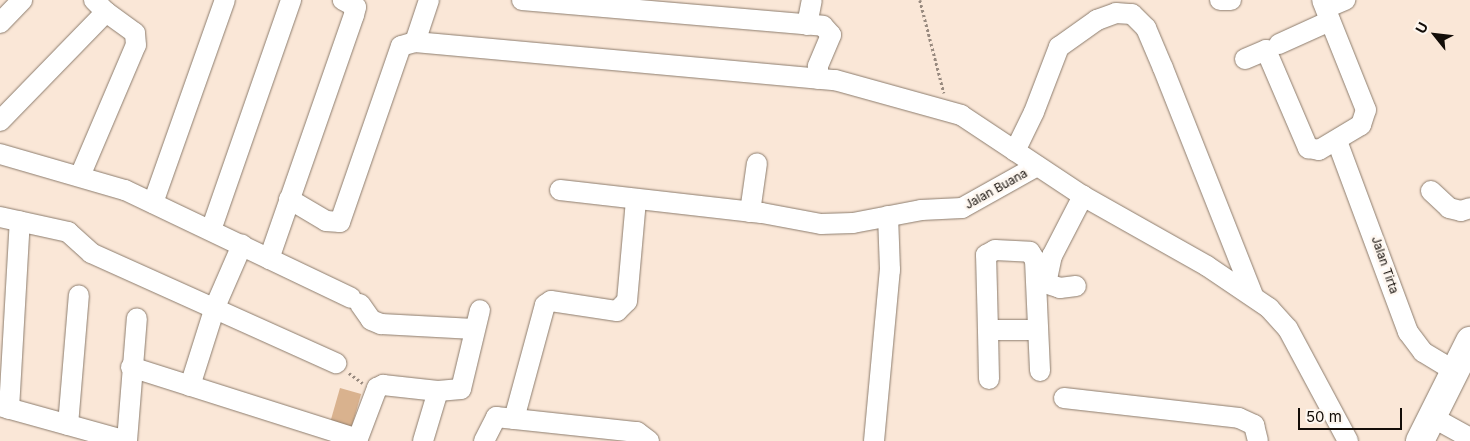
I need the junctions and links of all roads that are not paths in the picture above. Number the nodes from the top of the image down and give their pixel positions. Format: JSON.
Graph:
{"nodes":[{"id":1,"x":22,"y":0,"type":"edge"},
{"id":2,"x":225,"y":0,"type":"edge"},
{"id":3,"x":291,"y":0,"type":"edge"},
{"id":4,"x":343,"y":0,"type":"edge"},
{"id":5,"x":429,"y":0,"type":"edge"},
{"id":6,"x":522,"y":0,"type":"edge"},
{"id":7,"x":812,"y":0,"type":"edge"},
{"id":8,"x":1220,"y":0,"type":"edge"},
{"id":9,"x":1231,"y":0,"type":"edge"},
{"id":10,"x":1345,"y":0,"type":"edge"},
{"id":11,"x":100,"y":6,"type":"edge"},
{"id":12,"x":1326,"y":10,"type":"edge"},
{"id":13,"x":0,"y":23,"type":"edge"},
{"id":14,"x":806,"y":25,"type":"junction"},
{"id":15,"x":416,"y":42,"type":"junction"},
{"id":16,"x":1279,"y":44,"type":"dead end"},
{"id":17,"x":1245,"y":59,"type":"dead end"},
{"id":18,"x":818,"y":79,"type":"junction"},
{"id":19,"x":0,"y":121,"type":"edge"},
{"id":20,"x":1337,"y":141,"type":"junction"},
{"id":21,"x":1014,"y":151,"type":"junction"},
{"id":22,"x":0,"y":154,"type":"edge"},
{"id":23,"x":757,"y":163,"type":"dead end"},
{"id":24,"x":1037,"y":166,"type":"junction"},
{"id":25,"x":80,"y":176,"type":"junction"},
{"id":26,"x":560,"y":190,"type":"dead end"},
{"id":27,"x":1431,"y":191,"type":"dead end"},
{"id":28,"x":1082,"y":196,"type":"junction"},
{"id":29,"x":289,"y":199,"type":"junction"},
{"id":30,"x":636,"y":201,"type":"junction"},
{"id":31,"x":153,"y":203,"type":"junction"},
{"id":32,"x":1470,"y":208,"type":"edge"},
{"id":33,"x":750,"y":212,"type":"junction"},
{"id":34,"x":888,"y":216,"type":"junction"},
{"id":35,"x":0,"y":217,"type":"edge"},
{"id":36,"x":20,"y":221,"type":"junction"},
{"id":37,"x":211,"y":230,"type":"junction"},
{"id":38,"x":242,"y":246,"type":"junction"},
{"id":39,"x":269,"y":259,"type":"junction"},
{"id":40,"x":1041,"y":285,"type":"junction"},
{"id":41,"x":1076,"y":286,"type":"dead end"},
{"id":42,"x":79,"y":295,"type":"dead end"},
{"id":43,"x":1253,"y":295,"type":"junction"},
{"id":44,"x":215,"y":307,"type":"junction"},
{"id":45,"x":480,"y":310,"type":"dead end"},
{"id":46,"x":136,"y":318,"type":"dead end"},
{"id":47,"x":474,"y":329,"type":"junction"},
{"id":48,"x":988,"y":330,"type":"junction"},
{"id":49,"x":1038,"y":330,"type":"junction"},
{"id":50,"x":1470,"y":341,"type":"edge"},
{"id":51,"x":336,"y":363,"type":"road end"},
{"id":52,"x":131,"y":367,"type":"junction"},
{"id":53,"x":1040,"y":371,"type":"dead end"},
{"id":54,"x":1455,"y":372,"type":"junction"},
{"id":55,"x":989,"y":379,"type":"dead end"},
{"id":56,"x":190,"y":386,"type":"junction"},
{"id":57,"x":438,"y":391,"type":"junction"},
{"id":58,"x":1064,"y":398,"type":"dead end"},
{"id":59,"x":4,"y":407,"type":"edge"},
{"id":60,"x":514,"y":419,"type":"junction"},
{"id":61,"x":68,"y":425,"type":"junction"},
{"id":62,"x":1426,"y":429,"type":"edge"},
{"id":63,"x":553,"y":432,"type":"edge"},
{"id":64,"x":617,"y":436,"type":"edge"},
{"id":65,"x":1470,"y":438,"type":"edge"},
{"id":66,"x":358,"y":440,"type":"edge"},
{"id":67,"x":127,"y":441,"type":"edge"},
{"id":68,"x":422,"y":441,"type":"edge"},
{"id":69,"x":484,"y":441,"type":"edge"},
{"id":70,"x":649,"y":441,"type":"edge"},
{"id":71,"x":874,"y":441,"type":"edge"},
{"id":72,"x":1258,"y":441,"type":"edge"},
{"id":73,"x":1348,"y":441,"type":"edge"}],
"edges":[{"from":1,"to":13,"type":"street"},
{"from":2,"to":31,"type":"street"},
{"from":3,"to":37,"type":"street"},
{"from":4,"to":29,"type":"street"},
{"from":5,"to":15,"type":"street"},
{"from":6,"to":14,"type":"street"},
{"from":7,"to":14,"type":"street"},
{"from":8,"to":9,"type":"street"},
{"from":10,"to":12,"type":"street"},
{"from":11,"to":19,"type":"street"},
{"from":11,"to":25,"type":"street"},
{"from":12,"to":16,"type":"street"},
{"from":12,"to":20,"type":"street"},
{"from":14,"to":18,"type":"street"},
{"from":15,"to":18,"type":"street"},
{"from":15,"to":29,"type":"street"},
{"from":17,"to":20,"type":"street"},
{"from":18,"to":21,"type":"street"},
{"from":20,"to":54,"type":"street","name":"Jalan Tirta"},
{"from":21,"to":24,"type":"street"},
{"from":21,"to":43,"type":"street"},
{"from":22,"to":25,"type":"street"},
{"from":23,"to":33,"type":"street"},
{"from":24,"to":28,"type":"street","name":"Jalan Buana"},
{"from":24,"to":34,"type":"street","name":"Jalan Buana"},
{"from":25,"to":31,"type":"street"},
{"from":26,"to":30,"type":"street","name":"Jalan Buana"},
{"from":27,"to":32,"type":"street"},
{"from":28,"to":40,"type":"street"},
{"from":28,"to":43,"type":"street","name":"Jalan Buana"},
{"from":29,"to":39,"type":"street"},
{"from":30,"to":33,"type":"street","name":"Jalan Buana"},
{"from":30,"to":60,"type":"street"},
{"from":31,"to":37,"type":"street"},
{"from":33,"to":34,"type":"street","name":"Jalan Buana"},
{"from":34,"to":71,"type":"street"},
{"from":35,"to":36,"type":"street"},
{"from":36,"to":44,"type":"street"},
{"from":36,"to":59,"type":"street"},
{"from":37,"to":38,"type":"street"},
{"from":38,"to":39,"type":"street"},
{"from":38,"to":44,"type":"street"},
{"from":39,"to":47,"type":"street"},
{"from":40,"to":41,"type":"street"},
{"from":40,"to":48,"type":"street"},
{"from":40,"to":49,"type":"street"},
{"from":42,"to":61,"type":"street"},
{"from":43,"to":73,"type":"street","name":"Jalan Buana"},
{"from":44,"to":51,"type":"street"},
{"from":44,"to":56,"type":"street"},
{"from":45,"to":47,"type":"street"},
{"from":46,"to":52,"type":"street"},
{"from":47,"to":57,"type":"street"},
{"from":48,"to":49,"type":"street"},
{"from":48,"to":55,"type":"street"},
{"from":49,"to":53,"type":"street"},
{"from":50,"to":54,"type":"highway"},
{"from":52,"to":56,"type":"street"},
{"from":52,"to":67,"type":"street"},
{"from":54,"to":62,"type":"highway"},
{"from":56,"to":66,"type":"street"},
{"from":57,"to":66,"type":"street"},
{"from":57,"to":68,"type":"street"},
{"from":58,"to":72,"type":"street"},
{"from":59,"to":61,"type":"street"},
{"from":60,"to":63,"type":"street"},
{"from":60,"to":69,"type":"street"},
{"from":61,"to":67,"type":"street"},
{"from":62,"to":65,"type":"street"},
{"from":63,"to":64,"type":"street"},
{"from":64,"to":70,"type":"street"}]}
